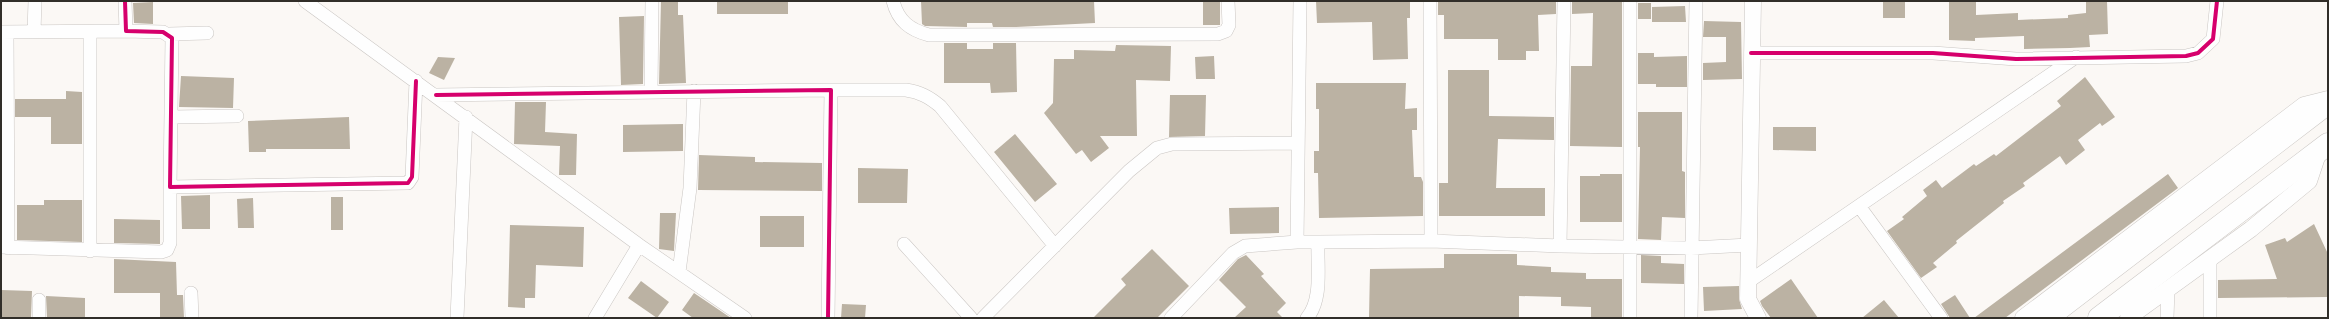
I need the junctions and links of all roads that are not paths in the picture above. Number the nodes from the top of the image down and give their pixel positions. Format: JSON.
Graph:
{"nodes":[{"id":1,"x":34,"y":1,"type":"edge"},
{"id":2,"x":125,"y":1,"type":"edge"},
{"id":3,"x":305,"y":1,"type":"edge"},
{"id":4,"x":652,"y":1,"type":"edge"},
{"id":5,"x":893,"y":1,"type":"edge"},
{"id":6,"x":1228,"y":1,"type":"edge"},
{"id":7,"x":1300,"y":1,"type":"edge"},
{"id":8,"x":1430,"y":1,"type":"edge"},
{"id":9,"x":1564,"y":1,"type":"edge"},
{"id":10,"x":1630,"y":1,"type":"edge"},
{"id":11,"x":1696,"y":1,"type":"edge"},
{"id":12,"x":1753,"y":1,"type":"edge"},
{"id":13,"x":2217,"y":1,"type":"edge"},
{"id":14,"x":126,"y":31,"type":"junction"},
{"id":15,"x":4,"y":32,"type":"edge"},
{"id":16,"x":34,"y":32,"type":"junction"},
{"id":17,"x":90,"y":33,"type":"junction"},
{"id":18,"x":207,"y":33,"type":"dead end"},
{"id":19,"x":169,"y":34,"type":"junction"},
{"id":20,"x":1751,"y":53,"type":"junction"},
{"id":21,"x":2076,"y":57,"type":"junction"},
{"id":22,"x":416,"y":81,"type":"junction"},
{"id":23,"x":831,"y":90,"type":"junction"},
{"id":24,"x":651,"y":91,"type":"junction"},
{"id":25,"x":694,"y":91,"type":"junction"},
{"id":26,"x":436,"y":95,"type":"junction"},
{"id":27,"x":2328,"y":99,"type":"edge"},
{"id":28,"x":2328,"y":103,"type":"edge"},
{"id":29,"x":237,"y":116,"type":"dead end"},
{"id":30,"x":172,"y":117,"type":"junction"},
{"id":31,"x":466,"y":117,"type":"junction"},
{"id":32,"x":1298,"y":143,"type":"junction"},
{"id":33,"x":2324,"y":147,"type":"edge"},
{"id":34,"x":170,"y":187,"type":"junction"},
{"id":35,"x":1859,"y":206,"type":"junction"},
{"id":36,"x":1431,"y":241,"type":"junction"},
{"id":37,"x":1297,"y":242,"type":"junction"},
{"id":38,"x":1318,"y":242,"type":"junction"},
{"id":39,"x":904,"y":244,"type":"dead end"},
{"id":40,"x":639,"y":246,"type":"junction"},
{"id":41,"x":1055,"y":246,"type":"junction"},
{"id":42,"x":1560,"y":246,"type":"junction"},
{"id":43,"x":1630,"y":246,"type":"junction"},
{"id":44,"x":1749,"y":246,"type":"junction"},
{"id":45,"x":4,"y":248,"type":"edge"},
{"id":46,"x":1691,"y":248,"type":"junction"},
{"id":47,"x":90,"y":251,"type":"junction"},
{"id":48,"x":2210,"y":258,"type":"junction"},
{"id":49,"x":679,"y":272,"type":"junction"},
{"id":50,"x":1748,"y":282,"type":"junction"},
{"id":51,"x":2168,"y":289,"type":"junction"},
{"id":52,"x":191,"y":293,"type":"dead end"},
{"id":53,"x":39,"y":300,"type":"dead end"},
{"id":54,"x":737,"y":316,"type":"edge"},
{"id":55,"x":1309,"y":317,"type":"edge"},
{"id":56,"x":39,"y":318,"type":"edge"},
{"id":57,"x":192,"y":318,"type":"edge"},
{"id":58,"x":457,"y":318,"type":"edge"},
{"id":59,"x":595,"y":318,"type":"edge"},
{"id":60,"x":828,"y":318,"type":"edge"},
{"id":61,"x":972,"y":318,"type":"edge"},
{"id":62,"x":983,"y":318,"type":"edge"},
{"id":63,"x":1171,"y":318,"type":"edge"},
{"id":64,"x":1630,"y":318,"type":"edge"},
{"id":65,"x":1691,"y":318,"type":"edge"},
{"id":66,"x":1758,"y":318,"type":"edge"},
{"id":67,"x":1941,"y":318,"type":"edge"},
{"id":68,"x":2023,"y":318,"type":"edge"},
{"id":69,"x":2047,"y":318,"type":"edge"},
{"id":70,"x":2099,"y":318,"type":"edge"},
{"id":71,"x":2128,"y":318,"type":"edge"},
{"id":72,"x":2167,"y":318,"type":"edge"},
{"id":73,"x":2210,"y":318,"type":"edge"}],
"edges":[{"from":1,"to":16,"type":"street"},
{"from":2,"to":14,"type":"street"},
{"from":3,"to":22,"type":"street"},
{"from":4,"to":24,"type":"street"},
{"from":5,"to":6,"type":"street"},
{"from":7,"to":32,"type":"street"},
{"from":8,"to":36,"type":"street"},
{"from":9,"to":42,"type":"street"},
{"from":10,"to":43,"type":"street"},
{"from":11,"to":46,"type":"street"},
{"from":12,"to":20,"type":"street"},
{"from":13,"to":21,"type":"street"},
{"from":14,"to":17,"type":"street"},
{"from":14,"to":19,"type":"street"},
{"from":15,"to":16,"type":"street"},
{"from":15,"to":45,"type":"street"},
{"from":16,"to":17,"type":"street"},
{"from":17,"to":47,"type":"street"},
{"from":18,"to":19,"type":"street"},
{"from":19,"to":30,"type":"street"},
{"from":20,"to":21,"type":"street"},
{"from":20,"to":44,"type":"street"},
{"from":21,"to":35,"type":"street"},
{"from":22,"to":26,"type":"street"},
{"from":22,"to":34,"type":"street"},
{"from":23,"to":25,"type":"street"},
{"from":23,"to":41,"type":"street"},
{"from":23,"to":60,"type":"street"},
{"from":24,"to":25,"type":"street"},
{"from":24,"to":26,"type":"street"},
{"from":25,"to":49,"type":"street"},
{"from":26,"to":31,"type":"street"},
{"from":27,"to":68,"type":"street"},
{"from":28,"to":69,"type":"highway"},
{"from":29,"to":30,"type":"street"},
{"from":30,"to":34,"type":"street"},
{"from":31,"to":40,"type":"street"},
{"from":31,"to":58,"type":"street"},
{"from":32,"to":37,"type":"street"},
{"from":32,"to":41,"type":"street"},
{"from":33,"to":48,"type":"street"},
{"from":33,"to":70,"type":"highway"},
{"from":34,"to":47,"type":"street"},
{"from":35,"to":50,"type":"street"},
{"from":35,"to":67,"type":"street"},
{"from":36,"to":38,"type":"street"},
{"from":36,"to":42,"type":"street"},
{"from":37,"to":38,"type":"street"},
{"from":37,"to":63,"type":"street"},
{"from":38,"to":55,"type":"street"},
{"from":39,"to":61,"type":"street"},
{"from":40,"to":49,"type":"street"},
{"from":40,"to":59,"type":"street"},
{"from":41,"to":62,"type":"street"},
{"from":42,"to":43,"type":"street"},
{"from":43,"to":46,"type":"street"},
{"from":43,"to":64,"type":"street"},
{"from":44,"to":46,"type":"street"},
{"from":44,"to":50,"type":"street"},
{"from":45,"to":47,"type":"street"},
{"from":46,"to":65,"type":"street"},
{"from":48,"to":51,"type":"street"},
{"from":48,"to":73,"type":"street"},
{"from":49,"to":54,"type":"street"},
{"from":50,"to":66,"type":"street"},
{"from":51,"to":71,"type":"street"},
{"from":51,"to":72,"type":"street"},
{"from":52,"to":57,"type":"street"},
{"from":53,"to":56,"type":"street"}]}
